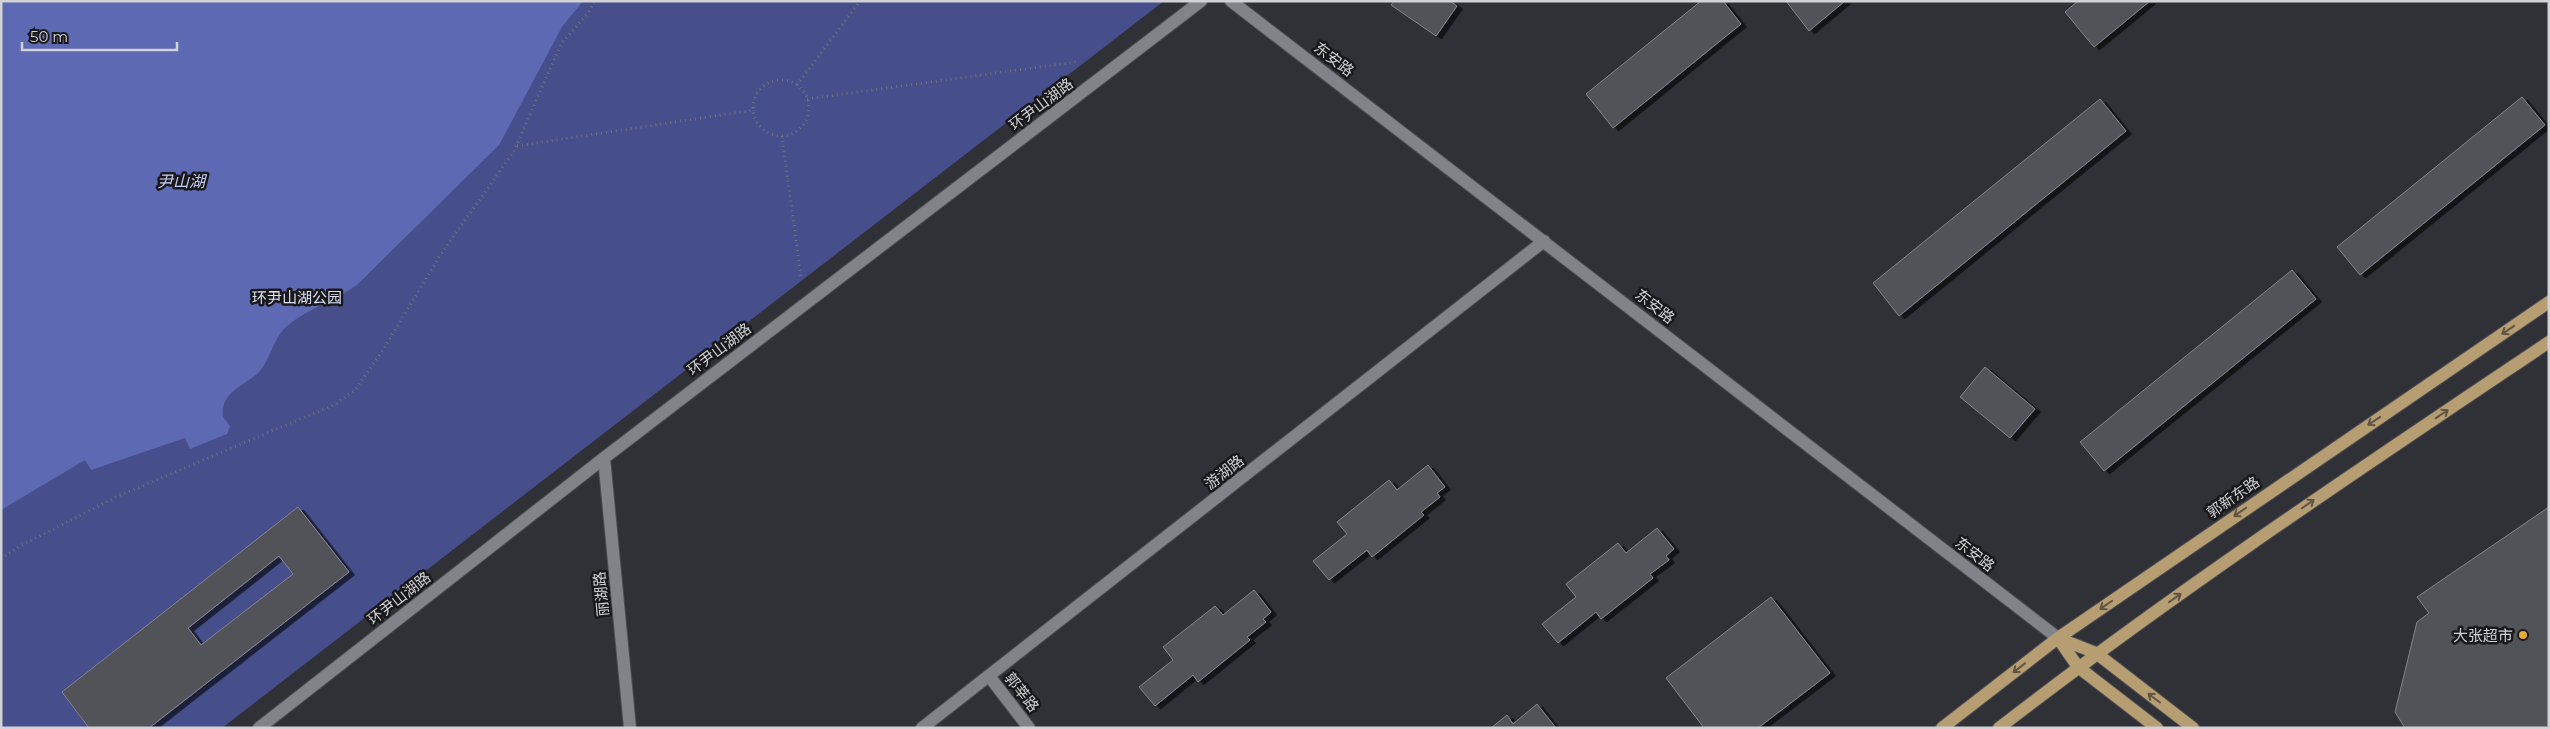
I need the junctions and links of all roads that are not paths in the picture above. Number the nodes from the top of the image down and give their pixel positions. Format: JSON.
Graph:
{"nodes":[{"id":1,"x":1202,"y":1,"type":"edge"},
{"id":2,"x":1232,"y":1,"type":"edge"},
{"id":3,"x":1544,"y":241,"type":"junction"},
{"id":4,"x":2549,"y":302,"type":"edge"},
{"id":5,"x":2549,"y":342,"type":"edge"},
{"id":6,"x":604,"y":458,"type":"junction"},
{"id":7,"x":2058,"y":638,"type":"junction"},
{"id":8,"x":2096,"y":654,"type":"junction"},
{"id":9,"x":2078,"y":667,"type":"junction"},
{"id":10,"x":989,"y":676,"type":"junction"},
{"id":11,"x":260,"y":728,"type":"edge"},
{"id":12,"x":630,"y":728,"type":"edge"},
{"id":13,"x":922,"y":728,"type":"edge"},
{"id":14,"x":1029,"y":728,"type":"edge"},
{"id":15,"x":1942,"y":728,"type":"edge"},
{"id":16,"x":1999,"y":728,"type":"edge"},
{"id":17,"x":2158,"y":728,"type":"edge"},
{"id":18,"x":2193,"y":728,"type":"edge"}],
"edges":[{"from":1,"to":6,"type":"street","name":"环尹山湖路"},
{"from":2,"to":3,"type":"street","name":"东安路"},
{"from":3,"to":7,"type":"street","name":"东安路"},
{"from":3,"to":10,"type":"street","name":"游湖路"},
{"from":4,"to":7,"type":"main road","name":"郭新东路","one_way":true},
{"from":8,"to":5,"type":"main road","one_way":true},
{"from":6,"to":11,"type":"street","name":"环尹山湖路"},
{"from":6,"to":12,"type":"street","name":"丽湖路"},
{"from":7,"to":8,"type":"main road","name":"东安路"},
{"from":7,"to":9,"type":"main road","name":"东安路"},
{"from":7,"to":15,"type":"main road","name":"郭新东路","one_way":true},
{"from":8,"to":9,"type":"main road"},
{"from":18,"to":8,"type":"main road","name":"东安路","one_way":true},
{"from":9,"to":16,"type":"main road"},
{"from":9,"to":17,"type":"main road","name":"东安路"},
{"from":10,"to":13,"type":"street","name":"游湖路"},
{"from":10,"to":14,"type":"street","name":"郭莘路"}]}
